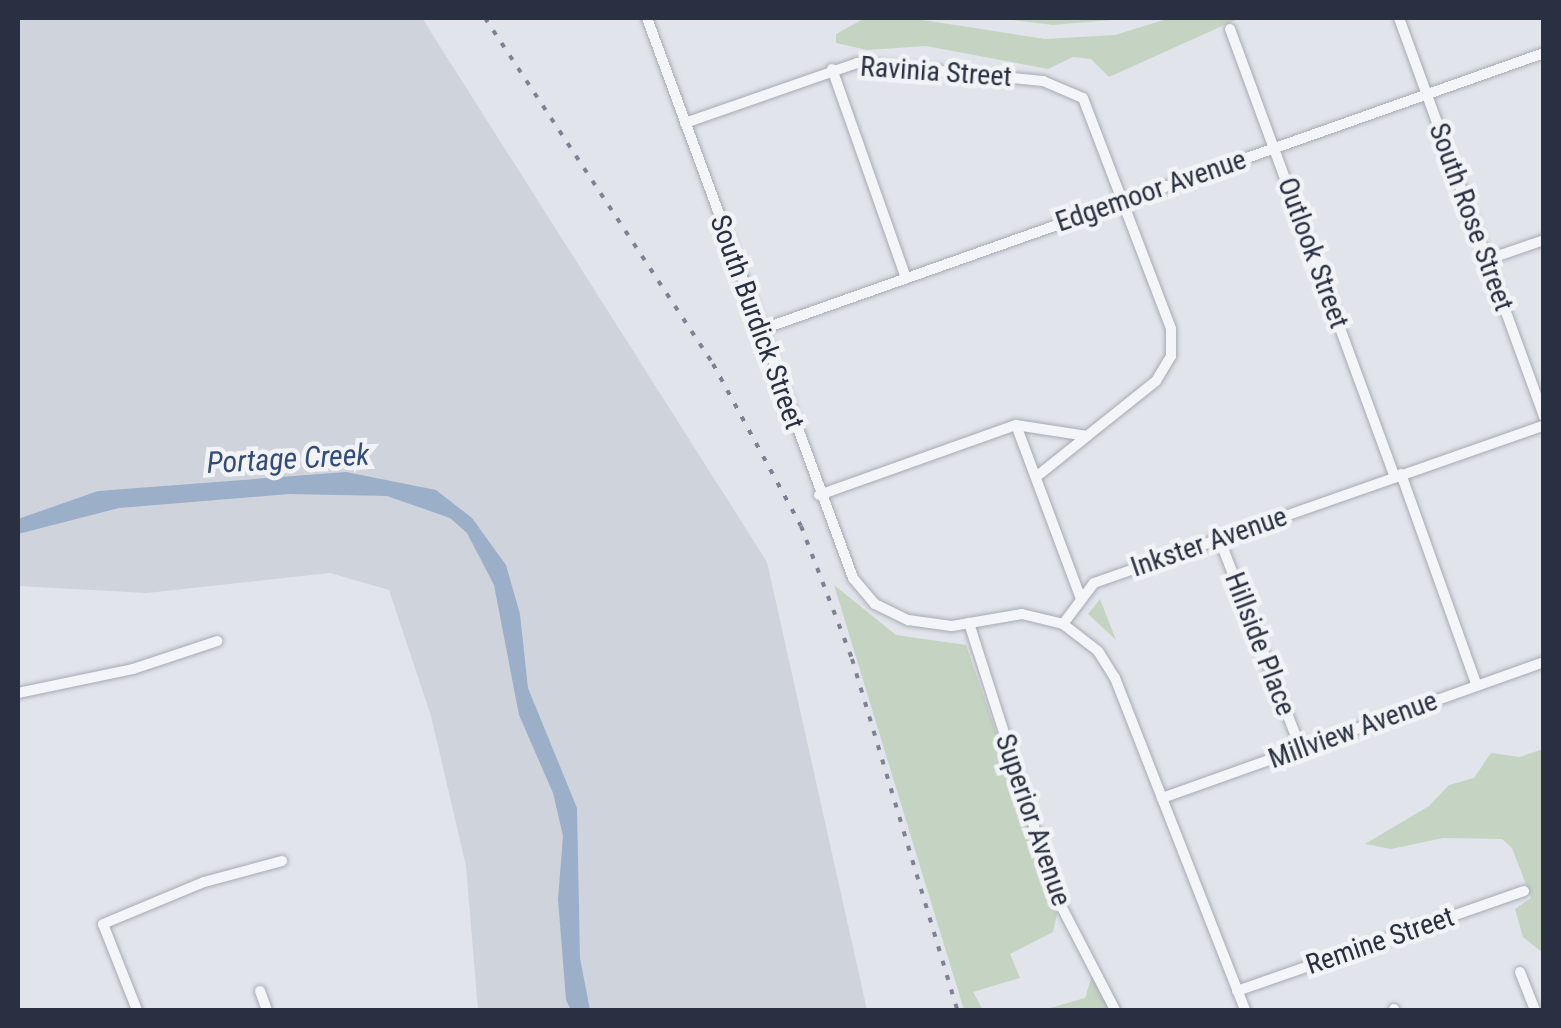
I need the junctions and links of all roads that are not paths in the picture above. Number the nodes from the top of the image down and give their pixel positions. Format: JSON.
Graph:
{"nodes":[{"id":1,"x":646,"y":18,"type":"edge"},
{"id":2,"x":1398,"y":18,"type":"edge"},
{"id":3,"x":1230,"y":29,"type":"dead end"},
{"id":4,"x":1544,"y":53,"type":"edge"},
{"id":5,"x":832,"y":69,"type":"junction"},
{"id":6,"x":1426,"y":94,"type":"junction"},
{"id":7,"x":685,"y":124,"type":"junction"},
{"id":8,"x":1274,"y":149,"type":"junction"},
{"id":9,"x":1124,"y":200,"type":"junction"},
{"id":10,"x":1544,"y":240,"type":"edge"},
{"id":11,"x":1486,"y":260,"type":"junction"},
{"id":12,"x":906,"y":278,"type":"junction"},
{"id":13,"x":760,"y":330,"type":"junction"},
{"id":14,"x":1544,"y":416,"type":"edge"},
{"id":15,"x":1016,"y":424,"type":"junction"},
{"id":16,"x":1544,"y":425,"type":"edge"},
{"id":17,"x":1087,"y":436,"type":"junction"},
{"id":18,"x":1398,"y":476,"type":"junction"},
{"id":19,"x":1036,"y":477,"type":"junction"},
{"id":20,"x":819,"y":494,"type":"junction"},
{"id":21,"x":1219,"y":538,"type":"junction"},
{"id":22,"x":1080,"y":596,"type":"junction"},
{"id":23,"x":969,"y":622,"type":"junction"},
{"id":24,"x":1063,"y":624,"type":"junction"},
{"id":25,"x":217,"y":641,"type":"dead end"},
{"id":26,"x":1544,"y":662,"type":"edge"},
{"id":27,"x":1477,"y":686,"type":"junction"},
{"id":28,"x":18,"y":693,"type":"edge"},
{"id":29,"x":1301,"y":749,"type":"junction"},
{"id":30,"x":1162,"y":798,"type":"junction"},
{"id":31,"x":282,"y":861,"type":"dead end"},
{"id":32,"x":1524,"y":891,"type":"dead end"},
{"id":33,"x":1520,"y":972,"type":"dead end"},
{"id":34,"x":260,"y":991,"type":"dead end"},
{"id":35,"x":1237,"y":991,"type":"junction"},
{"id":36,"x":137,"y":1010,"type":"edge"},
{"id":37,"x":267,"y":1010,"type":"edge"},
{"id":38,"x":1115,"y":1010,"type":"edge"},
{"id":39,"x":1244,"y":1010,"type":"edge"},
{"id":40,"x":1535,"y":1010,"type":"edge"}],
"edges":[{"from":1,"to":7,"type":"street","name":"South Burdick Street"},
{"from":2,"to":6,"type":"street","name":"South Rose Street"},
{"from":3,"to":8,"type":"street","name":"Outlook Street"},
{"from":4,"to":6,"type":"street","name":"Edgemoor Avenue"},
{"from":5,"to":7,"type":"street","name":"Ravinia Street"},
{"from":5,"to":9,"type":"street","name":"Ravinia Street"},
{"from":5,"to":12,"type":"street"},
{"from":6,"to":8,"type":"street","name":"Edgemoor Avenue"},
{"from":6,"to":11,"type":"street","name":"South Rose Street"},
{"from":7,"to":13,"type":"street","name":"South Burdick Street"},
{"from":8,"to":9,"type":"street","name":"Edgemoor Avenue"},
{"from":8,"to":18,"type":"street","name":"Outlook Street"},
{"from":9,"to":12,"type":"street","name":"Edgemoor Avenue"},
{"from":9,"to":17,"type":"street"},
{"from":10,"to":11,"type":"street"},
{"from":11,"to":14,"type":"street","name":"South Rose Street"},
{"from":12,"to":13,"type":"street","name":"Edgemoor Avenue"},
{"from":13,"to":20,"type":"street","name":"South Burdick Street"},
{"from":15,"to":17,"type":"street"},
{"from":15,"to":19,"type":"street"},
{"from":15,"to":20,"type":"street"},
{"from":16,"to":18,"type":"street","name":"Inkster Avenue"},
{"from":17,"to":19,"type":"street"},
{"from":18,"to":21,"type":"street","name":"Inkster Avenue"},
{"from":18,"to":27,"type":"street","name":"Outlook Street"},
{"from":19,"to":22,"type":"street"},
{"from":20,"to":23,"type":"street","name":"South Burdick Street"},
{"from":21,"to":22,"type":"street","name":"Inkster Avenue"},
{"from":21,"to":29,"type":"street","name":"Hillside Place"},
{"from":22,"to":24,"type":"street","name":"Inkster Avenue"},
{"from":23,"to":24,"type":"street"},
{"from":23,"to":38,"type":"street","name":"Superior Avenue"},
{"from":24,"to":30,"type":"street"},
{"from":25,"to":28,"type":"street"},
{"from":26,"to":27,"type":"street","name":"Millview Avenue"},
{"from":27,"to":29,"type":"street","name":"Millview Avenue"},
{"from":29,"to":30,"type":"street","name":"Millview Avenue"},
{"from":30,"to":35,"type":"street"},
{"from":31,"to":36,"type":"street"},
{"from":32,"to":35,"type":"street","name":"Remine Street"},
{"from":33,"to":40,"type":"street"},
{"from":34,"to":37,"type":"street"},
{"from":35,"to":39,"type":"street"}]}
